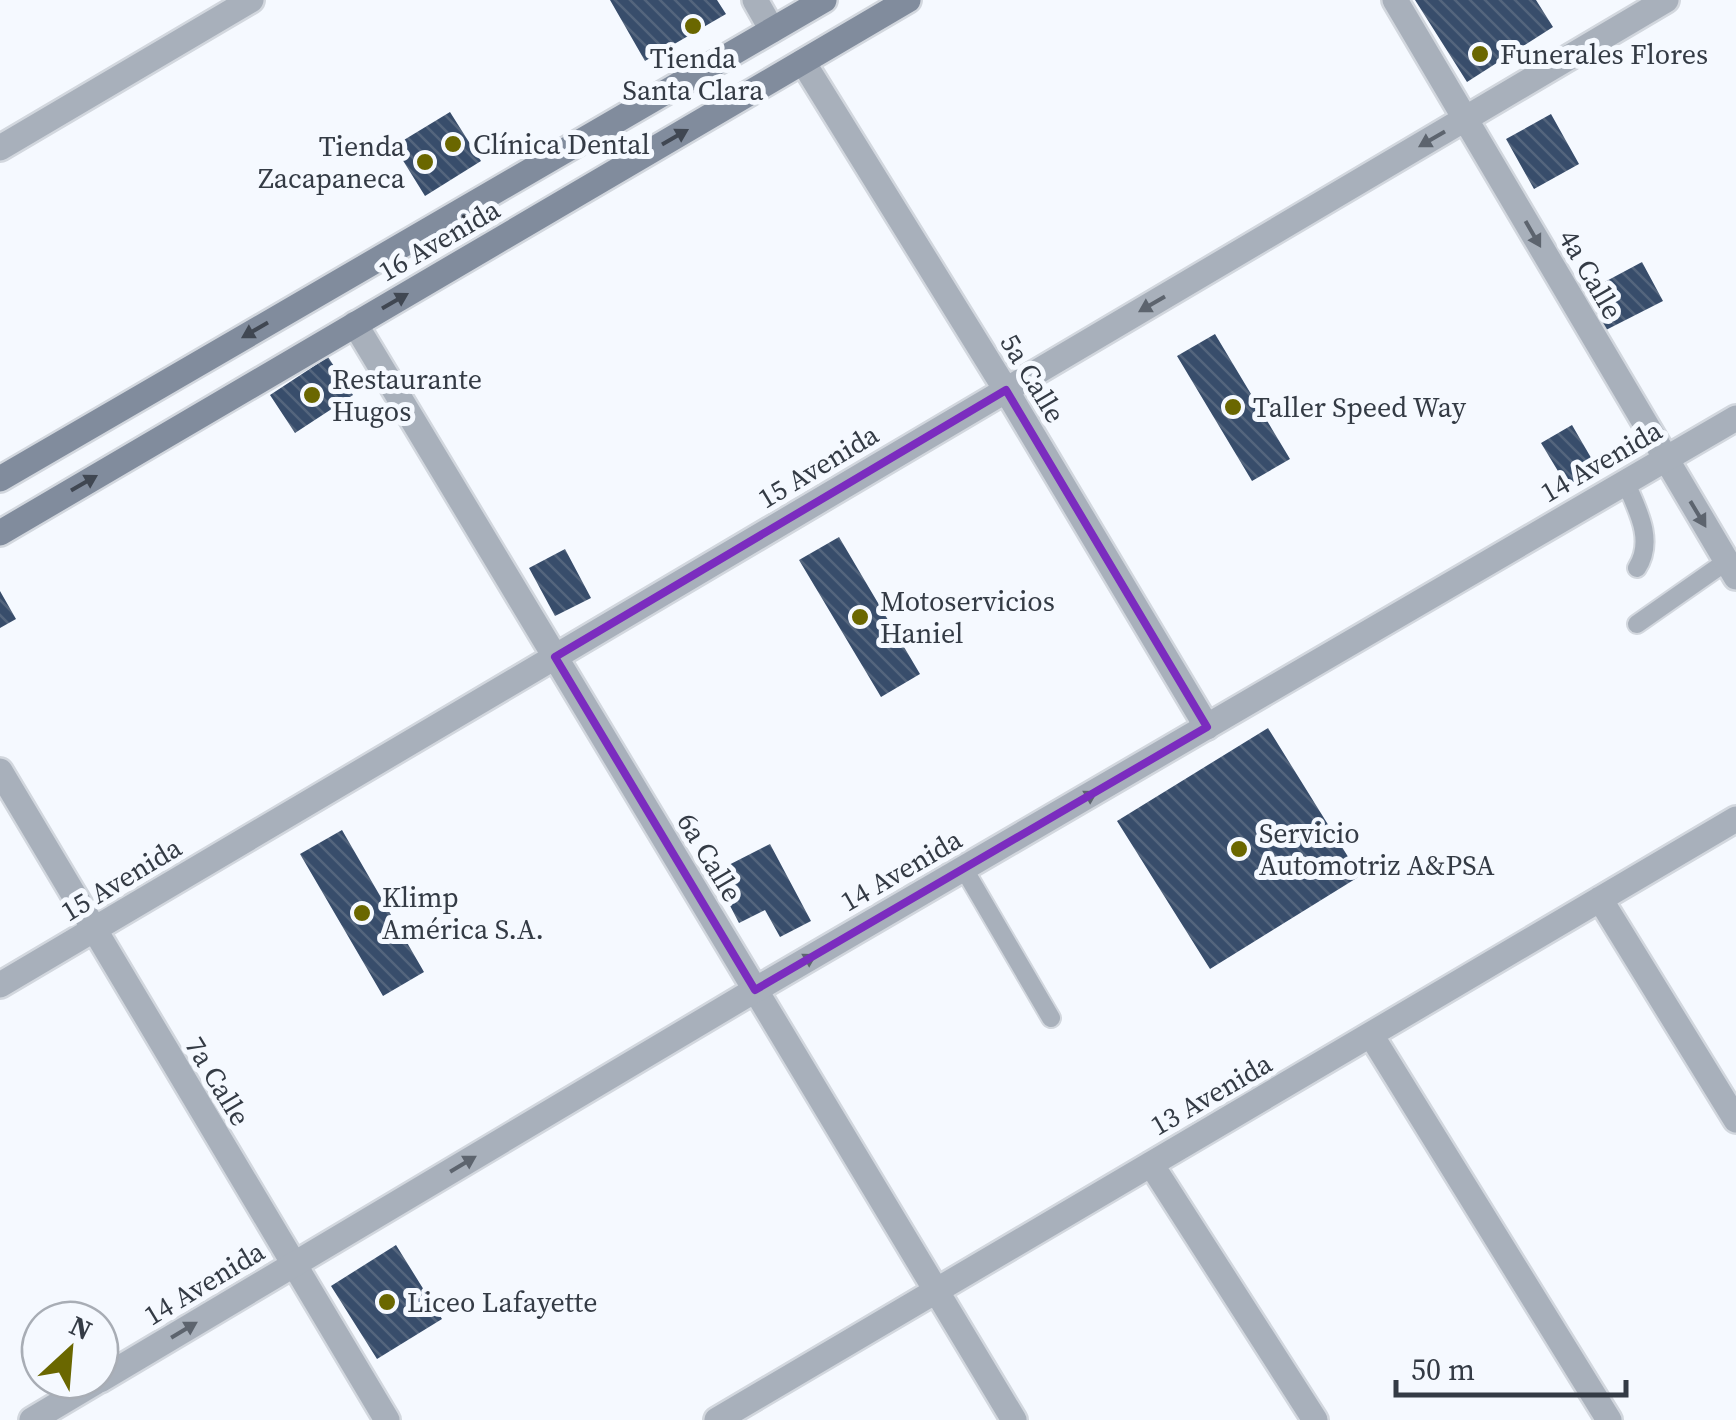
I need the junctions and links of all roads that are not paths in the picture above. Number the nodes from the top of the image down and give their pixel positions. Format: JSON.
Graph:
{"nodes":[{"id":1,"x":251,"y":0,"type":"edge"},
{"id":2,"x":754,"y":0,"type":"edge"},
{"id":3,"x":824,"y":0,"type":"edge"},
{"id":4,"x":908,"y":0,"type":"edge"},
{"id":5,"x":1395,"y":0,"type":"edge"},
{"id":6,"x":1666,"y":0,"type":"edge"},
{"id":7,"x":772,"y":30,"type":"junction"},
{"id":8,"x":803,"y":62,"type":"junction"},
{"id":9,"x":1466,"y":120,"type":"junction"},
{"id":10,"x":0,"y":148,"type":"edge"},
{"id":11,"x":355,"y":324,"type":"junction"},
{"id":12,"x":1006,"y":390,"type":"junction"},
{"id":13,"x":1736,"y":418,"type":"edge"},
{"id":14,"x":1664,"y":458,"type":"junction"},
{"id":15,"x":0,"y":478,"type":"edge"},
{"id":16,"x":1625,"y":482,"type":"junction"},
{"id":17,"x":0,"y":533,"type":"edge"},
{"id":18,"x":1637,"y":568,"type":"dead end"},
{"id":19,"x":1731,"y":569,"type":"edge"},
{"id":20,"x":1638,"y":624,"type":"dead end"},
{"id":21,"x":555,"y":657,"type":"junction"},
{"id":22,"x":1208,"y":726,"type":"junction"},
{"id":23,"x":0,"y":771,"type":"edge"},
{"id":24,"x":1736,"y":819,"type":"edge"},
{"id":25,"x":964,"y":869,"type":"junction"},
{"id":26,"x":1600,"y":899,"type":"junction"},
{"id":27,"x":94,"y":930,"type":"junction"},
{"id":28,"x":0,"y":985,"type":"edge"},
{"id":29,"x":755,"y":990,"type":"junction"},
{"id":30,"x":1051,"y":1018,"type":"dead end"},
{"id":31,"x":1370,"y":1035,"type":"junction"},
{"id":32,"x":1736,"y":1120,"type":"edge"},
{"id":33,"x":1151,"y":1164,"type":"junction"},
{"id":34,"x":293,"y":1265,"type":"junction"},
{"id":35,"x":937,"y":1291,"type":"junction"},
{"id":36,"x":120,"y":1368,"type":"edge"},
{"id":37,"x":66,"y":1400,"type":"edge"},
{"id":38,"x":32,"y":1420,"type":"edge"},
{"id":39,"x":387,"y":1420,"type":"edge"},
{"id":40,"x":717,"y":1420,"type":"edge"},
{"id":41,"x":1014,"y":1420,"type":"edge"},
{"id":42,"x":1315,"y":1420,"type":"edge"},
{"id":43,"x":1610,"y":1420,"type":"edge"}],
"edges":[{"from":1,"to":10,"type":"street"},
{"from":2,"to":7,"type":"street"},
{"from":3,"to":7,"type":"main road","name":"16 Avenida"},
{"from":4,"to":8,"type":"main road","name":"16 Avenida"},
{"from":5,"to":9,"type":"street","name":"4a Calle"},
{"from":6,"to":9,"type":"street","name":"15 Avenida"},
{"from":7,"to":15,"type":"main road","name":"16 Avenida","one_way":true},
{"from":11,"to":8,"type":"main road","name":"16 Avenida","one_way":true},
{"from":8,"to":12,"type":"street","name":"5a Calle"},
{"from":9,"to":12,"type":"street","name":"15 Avenida","one_way":true},
{"from":9,"to":14,"type":"street","name":"4a Calle","one_way":true},
{"from":17,"to":11,"type":"main road","name":"16 Avenida","one_way":true},
{"from":11,"to":21,"type":"street","name":"6a Calle"},
{"from":12,"to":21,"type":"street","name":"15 Avenida"},
{"from":12,"to":22,"type":"street","name":"5a Calle"},
{"from":13,"to":14,"type":"street","name":"14 Avenida"},
{"from":14,"to":16,"type":"street","name":"14 Avenida"},
{"from":14,"to":19,"type":"street","name":"4a Calle","one_way":true},
{"from":16,"to":18,"type":"lane"},
{"from":16,"to":22,"type":"street","name":"14 Avenida"},
{"from":19,"to":20,"type":"lane"},
{"from":21,"to":27,"type":"street","name":"15 Avenida"},
{"from":21,"to":29,"type":"street","name":"6a Calle"},
{"from":25,"to":22,"type":"street","name":"14 Avenida","one_way":true},
{"from":23,"to":27,"type":"street","name":"7a Calle"},
{"from":24,"to":26,"type":"street","name":"13 Avenida"},
{"from":29,"to":25,"type":"street","name":"14 Avenida","one_way":true},
{"from":25,"to":30,"type":"lane"},
{"from":26,"to":31,"type":"street","name":"13 Avenida"},
{"from":26,"to":32,"type":"street"},
{"from":27,"to":28,"type":"street","name":"15 Avenida"},
{"from":27,"to":34,"type":"street","name":"7a Calle"},
{"from":34,"to":29,"type":"street","name":"14 Avenida","one_way":true},
{"from":29,"to":35,"type":"street","name":"6a Calle"},
{"from":31,"to":33,"type":"street","name":"13 Avenida"},
{"from":31,"to":43,"type":"street"},
{"from":33,"to":35,"type":"street","name":"13 Avenida"},
{"from":33,"to":42,"type":"street"},
{"from":36,"to":34,"type":"street","name":"14 Avenida","one_way":true},
{"from":34,"to":39,"type":"street","name":"7a Calle"},
{"from":35,"to":40,"type":"street","name":"13 Avenida"},
{"from":35,"to":41,"type":"street","name":"6a Calle"},
{"from":37,"to":38,"type":"street","name":"14 Avenida"}]}
